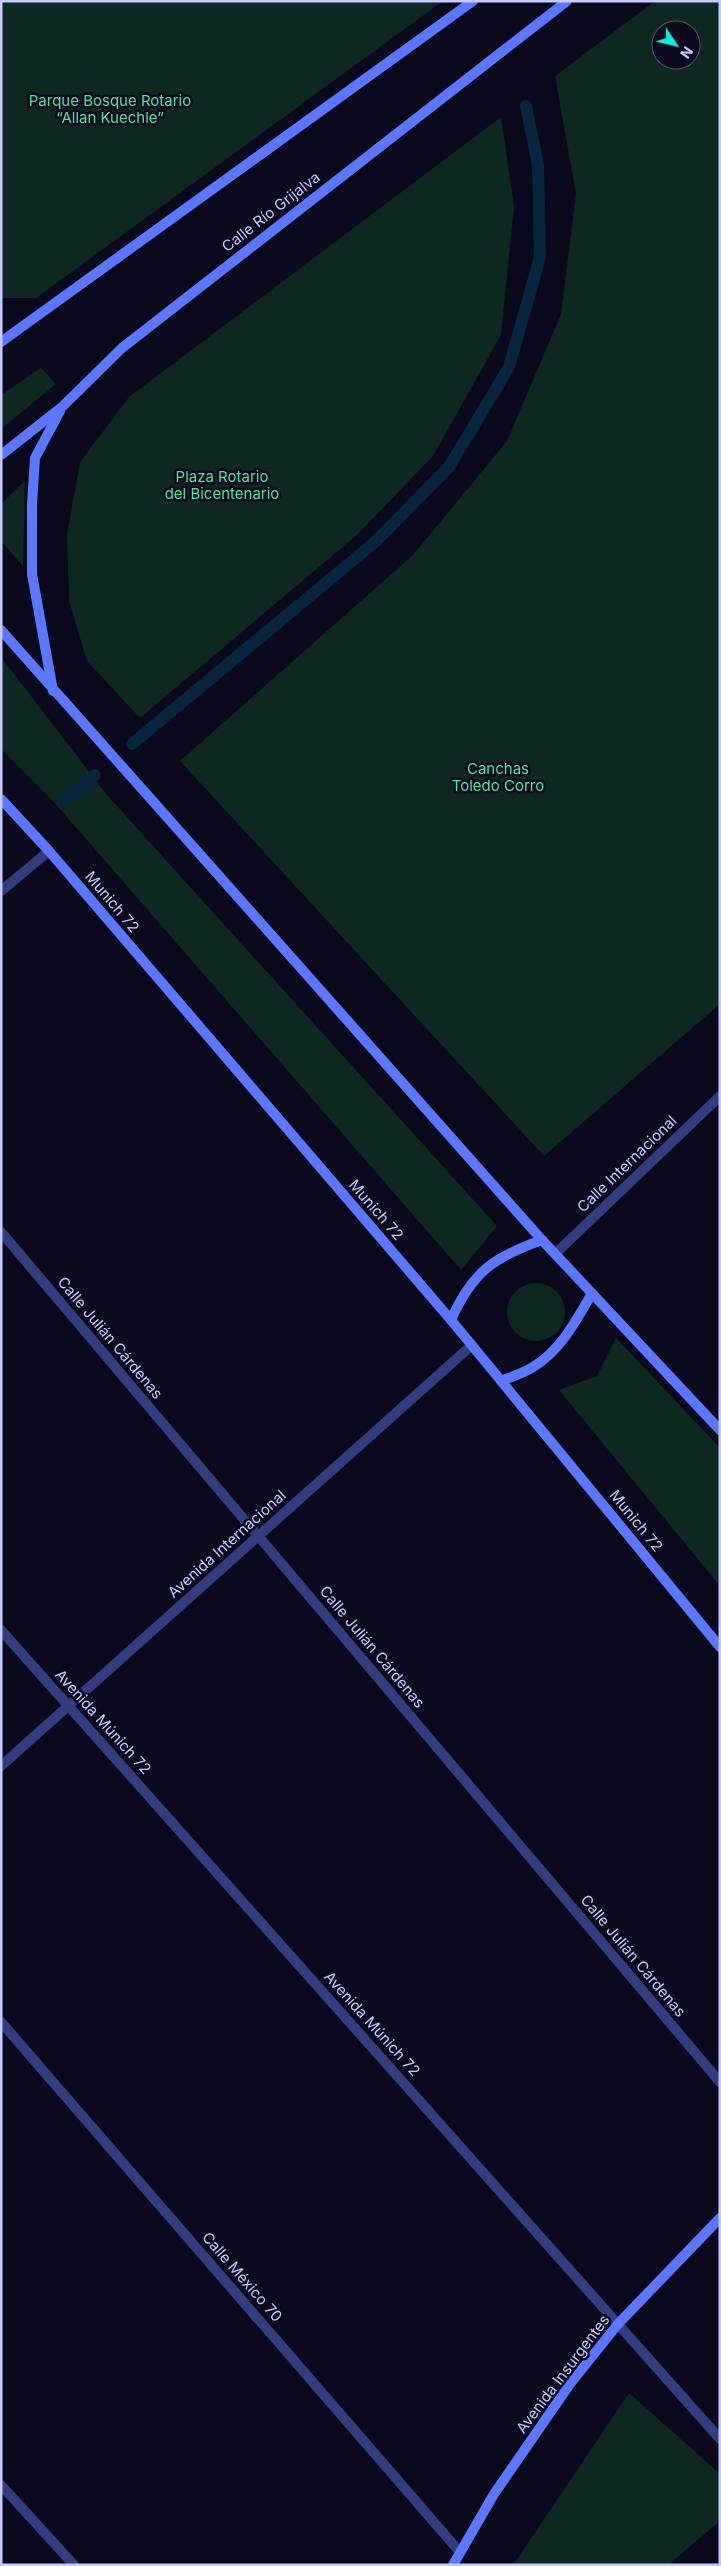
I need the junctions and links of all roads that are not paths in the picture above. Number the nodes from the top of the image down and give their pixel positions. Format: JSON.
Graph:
{"nodes":[{"id":1,"x":473,"y":1,"type":"edge"},
{"id":2,"x":567,"y":1,"type":"edge"},
{"id":3,"x":1,"y":332,"type":"edge"},
{"id":4,"x":18,"y":332,"type":"junction"},
{"id":5,"x":1,"y":342,"type":"edge"},
{"id":6,"x":62,"y":407,"type":"junction"},
{"id":7,"x":1,"y":455,"type":"edge"},
{"id":8,"x":1,"y":630,"type":"edge"},
{"id":9,"x":54,"y":692,"type":"junction"},
{"id":10,"x":1,"y":799,"type":"edge"},
{"id":11,"x":49,"y":851,"type":"junction"},
{"id":12,"x":1,"y":891,"type":"edge"},
{"id":13,"x":720,"y":1096,"type":"edge"},
{"id":14,"x":1,"y":1232,"type":"edge"},
{"id":15,"x":542,"y":1240,"type":"junction"},
{"id":16,"x":555,"y":1254,"type":"junction"},
{"id":17,"x":591,"y":1295,"type":"junction"},
{"id":18,"x":452,"y":1320,"type":"junction"},
{"id":19,"x":472,"y":1345,"type":"junction"},
{"id":20,"x":501,"y":1381,"type":"junction"},
{"id":21,"x":720,"y":1430,"type":"edge"},
{"id":22,"x":258,"y":1536,"type":"junction"},
{"id":23,"x":1,"y":1630,"type":"edge"},
{"id":24,"x":720,"y":1647,"type":"edge"},
{"id":25,"x":69,"y":1706,"type":"junction"},
{"id":26,"x":1,"y":1766,"type":"edge"},
{"id":27,"x":1,"y":2022,"type":"edge"},
{"id":28,"x":720,"y":2082,"type":"edge"},
{"id":29,"x":720,"y":2218,"type":"edge"},
{"id":30,"x":618,"y":2324,"type":"junction"},
{"id":31,"x":720,"y":2439,"type":"edge"},
{"id":32,"x":1,"y":2485,"type":"edge"},
{"id":33,"x":459,"y":2551,"type":"junction"},
{"id":34,"x":74,"y":2565,"type":"edge"},
{"id":35,"x":453,"y":2565,"type":"edge"}],
"edges":[{"from":1,"to":4,"type":"main road"},
{"from":2,"to":6,"type":"main road","name":"Calle Río Grijalva"},
{"from":3,"to":4,"type":"main road"},
{"from":4,"to":5,"type":"main road"},
{"from":6,"to":7,"type":"main road","name":"Calle Río Grijalva"},
{"from":6,"to":9,"type":"main road"},
{"from":8,"to":9,"type":"main road"},
{"from":9,"to":15,"type":"main road"},
{"from":10,"to":11,"type":"main road","name":"Munich 72"},
{"from":11,"to":12,"type":"street"},
{"from":11,"to":18,"type":"main road","name":"Munich 72"},
{"from":13,"to":16,"type":"street","name":"Calle Internacional"},
{"from":14,"to":22,"type":"street","name":"Calle Julián Cárdenas"},
{"from":15,"to":16,"type":"main road"},
{"from":15,"to":18,"type":"main road"},
{"from":16,"to":17,"type":"main road"},
{"from":17,"to":20,"type":"main road"},
{"from":17,"to":21,"type":"main road"},
{"from":18,"to":19,"type":"main road","name":"Munich 72"},
{"from":19,"to":20,"type":"main road","name":"Munich 72"},
{"from":19,"to":22,"type":"street","name":"Avenida Internacional"},
{"from":20,"to":24,"type":"main road","name":"Munich 72"},
{"from":22,"to":25,"type":"street","name":"Avenida Internacional"},
{"from":22,"to":28,"type":"street","name":"Calle Julián Cárdenas"},
{"from":23,"to":25,"type":"street","name":"Avenida Múnich 72"},
{"from":25,"to":26,"type":"street","name":"Avenida Internacional"},
{"from":25,"to":30,"type":"street","name":"Avenida Múnich 72"},
{"from":27,"to":33,"type":"street","name":"Calle México 70"},
{"from":29,"to":30,"type":"main road","name":"Avenida Insurgentes"},
{"from":30,"to":31,"type":"street","name":"Avenida Múnich 72"},
{"from":30,"to":33,"type":"main road","name":"Avenida Insurgentes"},
{"from":32,"to":34,"type":"street"},
{"from":33,"to":35,"type":"main road","name":"Avenida Insurgentes"}]}
